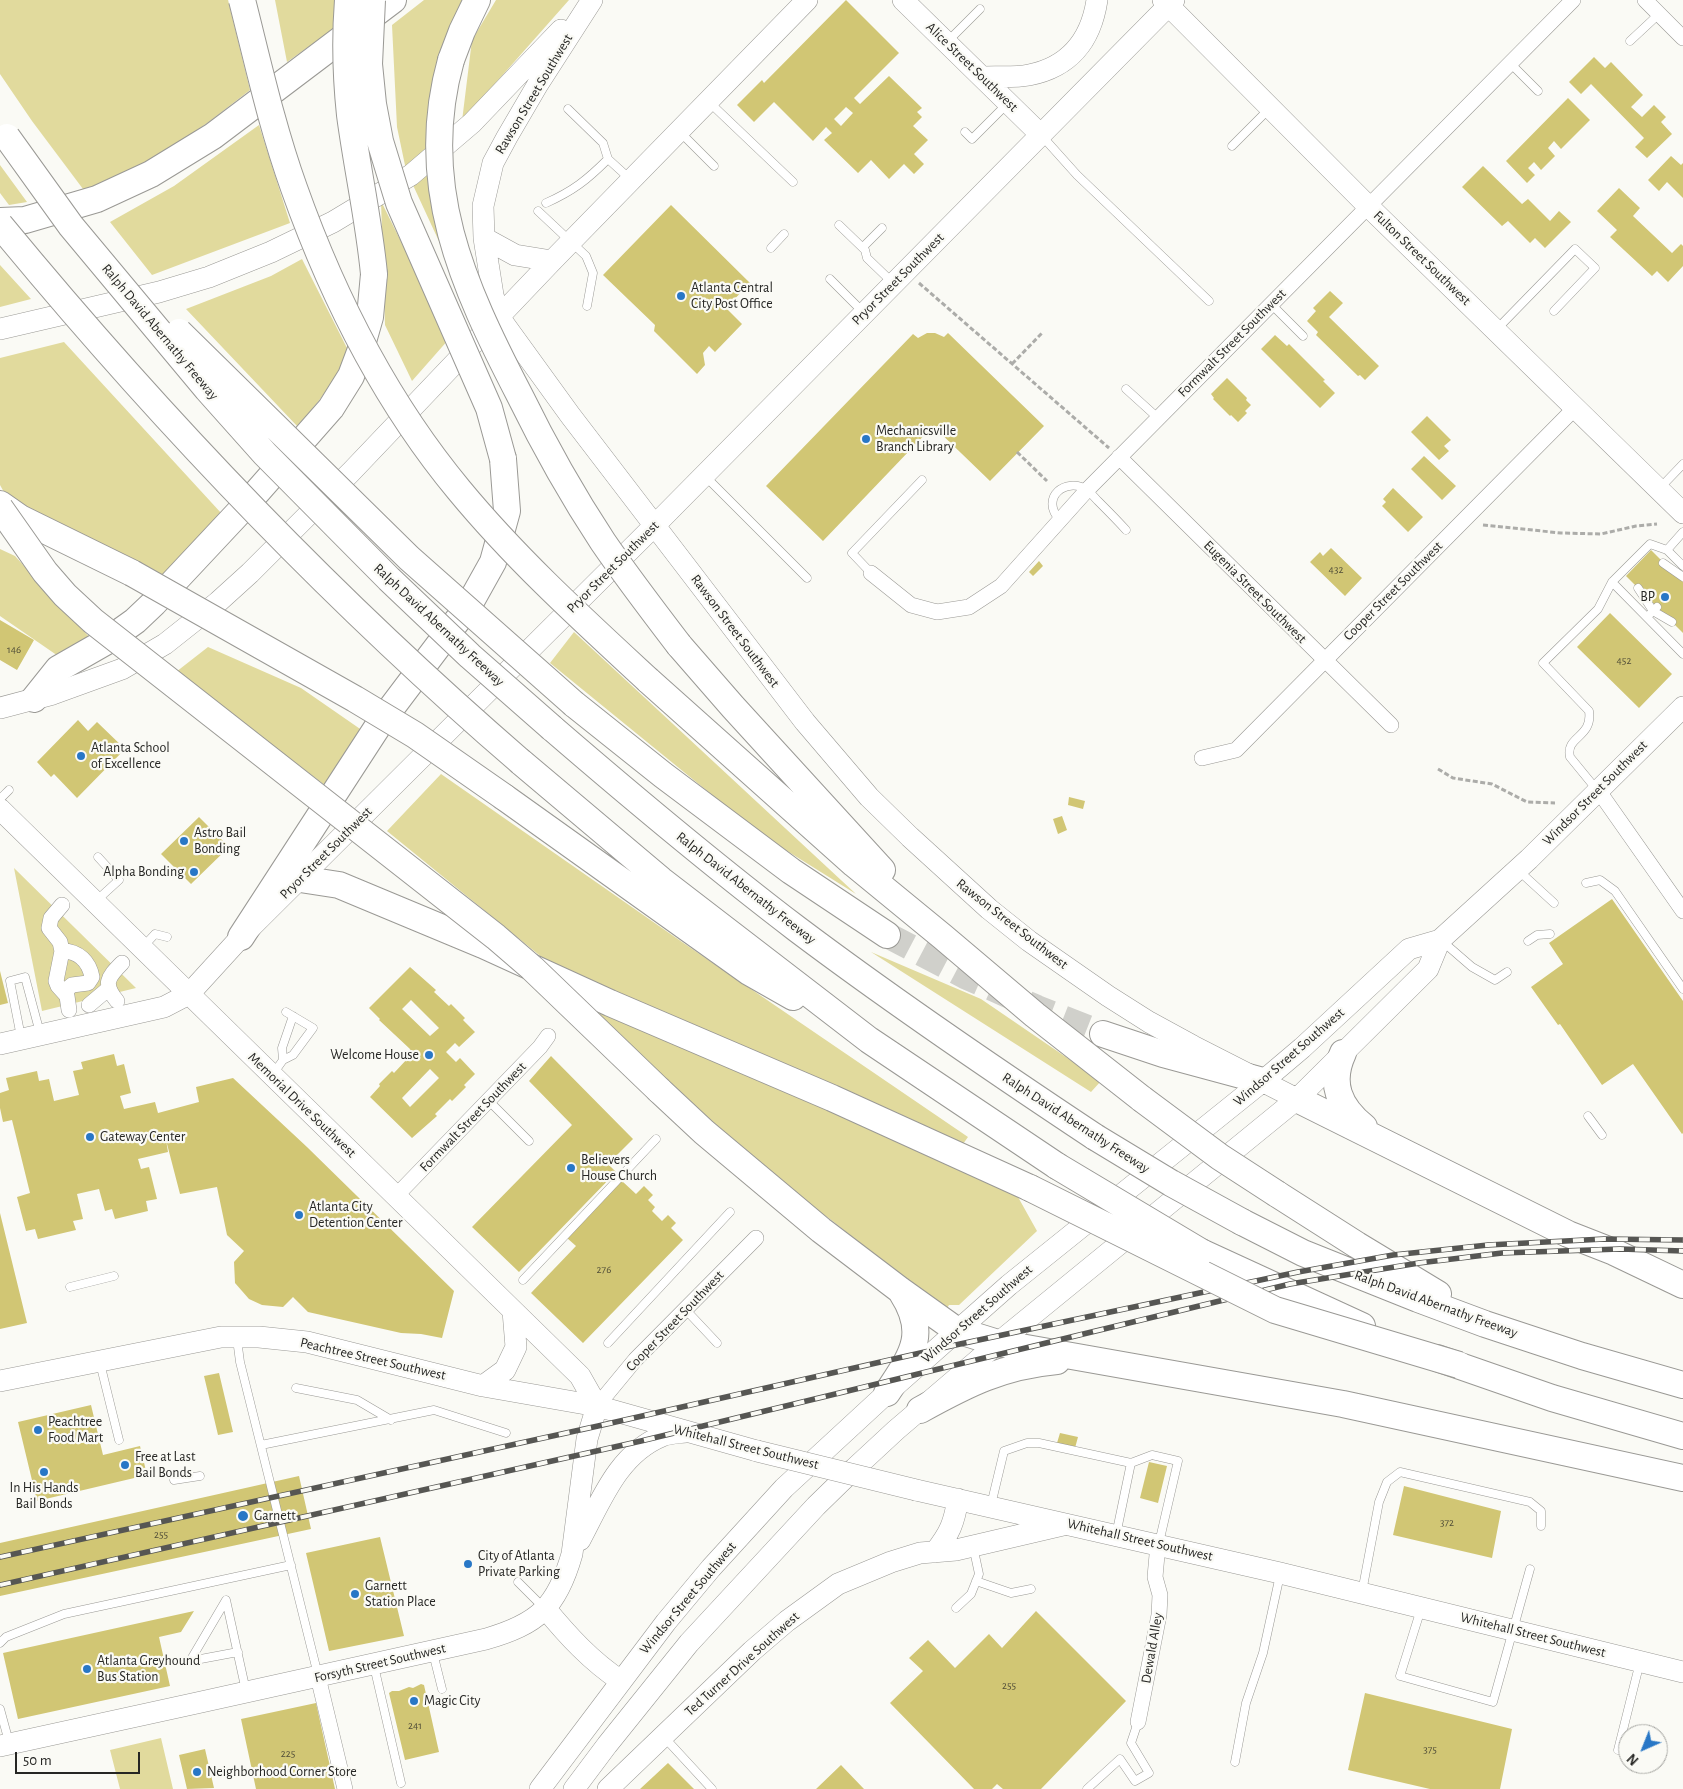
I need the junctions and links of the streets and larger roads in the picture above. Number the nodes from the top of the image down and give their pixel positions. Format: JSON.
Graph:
{"nodes":[{"id":1,"x":242,"y":0,"type":"edge"},
{"id":2,"x":348,"y":0,"type":"edge"},
{"id":3,"x":372,"y":0,"type":"edge"},
{"id":4,"x":393,"y":0,"type":"edge"},
{"id":5,"x":477,"y":0,"type":"edge"},
{"id":6,"x":590,"y":0,"type":"edge"},
{"id":7,"x":807,"y":0,"type":"edge"},
{"id":8,"x":903,"y":0,"type":"edge"},
{"id":9,"x":1097,"y":0,"type":"edge"},
{"id":10,"x":1573,"y":0,"type":"edge"},
{"id":11,"x":1644,"y":0,"type":"edge"},
{"id":12,"x":1168,"y":2,"type":"edge"},
{"id":13,"x":1683,"y":38,"type":"edge"},
{"id":14,"x":982,"y":77,"type":"junction"},
{"id":15,"x":0,"y":127,"type":"edge"},
{"id":16,"x":1041,"y":134,"type":"junction"},
{"id":17,"x":1368,"y":206,"type":"junction"},
{"id":18,"x":0,"y":220,"type":"edge"},
{"id":19,"x":0,"y":225,"type":"edge"},
{"id":20,"x":71,"y":226,"type":"junction"},
{"id":21,"x":484,"y":238,"type":"junction"},
{"id":22,"x":552,"y":261,"type":"junction"},
{"id":23,"x":499,"y":317,"type":"junction"},
{"id":24,"x":0,"y":329,"type":"edge"},
{"id":25,"x":1575,"y":408,"type":"junction"},
{"id":26,"x":1119,"y":457,"type":"junction"},
{"id":27,"x":0,"y":504,"type":"edge"},
{"id":28,"x":0,"y":508,"type":"edge"},
{"id":29,"x":1683,"y":513,"type":"edge"},
{"id":30,"x":654,"y":526,"type":"junction"},
{"id":31,"x":0,"y":530,"type":"edge"},
{"id":32,"x":871,"y":573,"type":"road end"},
{"id":33,"x":126,"y":578,"type":"junction"},
{"id":34,"x":1324,"y":661,"type":"junction"},
{"id":35,"x":34,"y":699,"type":"junction"},
{"id":36,"x":1683,"y":707,"type":"edge"},
{"id":37,"x":0,"y":708,"type":"edge"},
{"id":38,"x":1391,"y":725,"type":"dead end"},
{"id":39,"x":1202,"y":758,"type":"dead end"},
{"id":40,"x":1598,"y":790,"type":"junction"},
{"id":41,"x":0,"y":809,"type":"edge"},
{"id":42,"x":300,"y":879,"type":"junction"},
{"id":43,"x":1681,"y":904,"type":"edge"},
{"id":44,"x":62,"y":905,"type":"dead end"},
{"id":45,"x":887,"y":935,"type":"tunnel mouth"},
{"id":46,"x":241,"y":936,"type":"junction"},
{"id":47,"x":943,"y":937,"type":"junction"},
{"id":48,"x":1440,"y":940,"type":"junction"},
{"id":49,"x":62,"y":951,"type":"junction"},
{"id":50,"x":122,"y":963,"type":"dead end"},
{"id":51,"x":92,"y":977,"type":"junction"},
{"id":52,"x":111,"y":990,"type":"junction"},
{"id":53,"x":64,"y":992,"type":"junction"},
{"id":54,"x":189,"y":994,"type":"junction"},
{"id":55,"x":89,"y":1005,"type":"dead end"},
{"id":56,"x":69,"y":1010,"type":"dead end"},
{"id":57,"x":1103,"y":1034,"type":"tunnel mouth"},
{"id":58,"x":548,"y":1036,"type":"dead end"},
{"id":59,"x":869,"y":1040,"type":"junction"},
{"id":60,"x":0,"y":1044,"type":"edge"},
{"id":61,"x":1344,"y":1053,"type":"junction"},
{"id":62,"x":1263,"y":1081,"type":"junction"},
{"id":63,"x":1297,"y":1099,"type":"junction"},
{"id":64,"x":1383,"y":1141,"type":"junction"},
{"id":65,"x":396,"y":1196,"type":"junction"},
{"id":66,"x":756,"y":1238,"type":"dead end"},
{"id":67,"x":1683,"y":1285,"type":"edge"},
{"id":68,"x":900,"y":1290,"type":"junction"},
{"id":69,"x":513,"y":1311,"type":"junction"},
{"id":70,"x":1485,"y":1324,"type":"junction"},
{"id":71,"x":956,"y":1330,"type":"junction"},
{"id":72,"x":998,"y":1344,"type":"junction"},
{"id":73,"x":1085,"y":1358,"type":"junction"},
{"id":74,"x":1459,"y":1365,"type":"junction"},
{"id":75,"x":0,"y":1381,"type":"edge"},
{"id":76,"x":1683,"y":1385,"type":"edge"},
{"id":77,"x":483,"y":1386,"type":"junction"},
{"id":78,"x":887,"y":1393,"type":"junction"},
{"id":79,"x":597,"y":1406,"type":"junction"},
{"id":80,"x":920,"y":1410,"type":"junction"},
{"id":81,"x":685,"y":1432,"type":"junction"},
{"id":82,"x":1683,"y":1436,"type":"edge"},
{"id":83,"x":1683,"y":1478,"type":"edge"},
{"id":84,"x":958,"y":1499,"type":"junction"},
{"id":85,"x":1067,"y":1524,"type":"junction"},
{"id":86,"x":1158,"y":1544,"type":"junction"},
{"id":87,"x":935,"y":1552,"type":"junction"},
{"id":88,"x":572,"y":1554,"type":"junction"},
{"id":89,"x":545,"y":1608,"type":"junction"},
{"id":90,"x":1683,"y":1672,"type":"edge"},
{"id":91,"x":318,"y":1677,"type":"junction"},
{"id":92,"x":621,"y":1680,"type":"junction"},
{"id":93,"x":1138,"y":1722,"type":"road end"},
{"id":94,"x":5,"y":1745,"type":"edge"},
{"id":95,"x":345,"y":1789,"type":"edge"},
{"id":96,"x":540,"y":1789,"type":"edge"},
{"id":97,"x":574,"y":1789,"type":"edge"},
{"id":98,"x":608,"y":1789,"type":"edge"}],
"edges":[{"from":1,"to":47,"type":"highway","bridge":true},
{"from":2,"to":35,"type":"highway","bridge":true},
{"from":3,"to":46,"type":"highway","bridge":true},
{"from":4,"to":18,"type":"highway"},
{"from":5,"to":47,"type":"highway","bridge":true},
{"from":6,"to":21,"type":"main road","name":"Rawson Street Southwest"},
{"from":6,"to":24,"type":"main road"},
{"from":7,"to":22,"type":"main road"},
{"from":8,"to":14,"type":"main road","name":"Alice Street Southwest"},
{"from":9,"to":14,"type":"main road"},
{"from":10,"to":17,"type":"street","name":"Formwalt Street Southwest"},
{"from":11,"to":13,"type":"street"},
{"from":12,"to":16,"type":"main road","name":"Pryor Street Southwest"},
{"from":12,"to":17,"type":"main road","name":"Fulton Street Southwest"},
{"from":14,"to":16,"type":"main road","name":"Alice Street Southwest"},
{"from":15,"to":20,"type":"highway","name":"Ralph David Abernathy Freeway","bridge":true},
{"from":16,"to":30,"type":"main road","name":"Pryor Street Southwest"},
{"from":17,"to":25,"type":"main road","name":"Fulton Street Southwest"},
{"from":17,"to":26,"type":"street","name":"Formwalt Street Southwest"},
{"from":19,"to":59,"type":"highway","bridge":true},
{"from":20,"to":45,"type":"highway","bridge":true},
{"from":20,"to":70,"type":"highway","name":"Ralph David Abernathy Freeway","bridge":true},
{"from":21,"to":22,"type":"main road"},
{"from":21,"to":23,"type":"main road","name":"Rawson Street Southwest"},
{"from":22,"to":23,"type":"main road"},
{"from":23,"to":30,"type":"main road","name":"Rawson Street Southwest"},
{"from":23,"to":35,"type":"main road"},
{"from":25,"to":29,"type":"main road","name":"Fulton Street Southwest"},
{"from":25,"to":34,"type":"street","name":"Cooper Street Southwest"},
{"from":26,"to":32,"type":"street","name":"Formwalt Street Southwest"},
{"from":26,"to":34,"type":"street","name":"Eugenia Street Southwest"},
{"from":27,"to":33,"type":"highway"},
{"from":28,"to":68,"type":"highway","bridge":true},
{"from":30,"to":42,"type":"main road","name":"Pryor Street Southwest"},
{"from":30,"to":62,"type":"main road","name":"Rawson Street Southwest"},
{"from":31,"to":33,"type":"highway"},
{"from":33,"to":59,"type":"highway","bridge":true},
{"from":34,"to":38,"type":"street","name":"Eugenia Street Southwest"},
{"from":34,"to":39,"type":"street","name":"Cooper Street Southwest"},
{"from":35,"to":37,"type":"main road"},
{"from":36,"to":40,"type":"main road","name":"Windsor Street Southwest"},
{"from":40,"to":43,"type":"street"},
{"from":40,"to":48,"type":"main road","name":"Windsor Street Southwest"},
{"from":41,"to":54,"type":"main road","name":"Memorial Drive Southwest"},
{"from":42,"to":46,"type":"main road","name":"Pryor Street Southwest"},
{"from":42,"to":74,"type":"highway","bridge":true},
{"from":44,"to":49,"type":"street"},
{"from":46,"to":54,"type":"main road","name":"Pryor Street Southwest"},
{"from":47,"to":70,"type":"highway","bridge":true},
{"from":48,"to":61,"type":"main road","name":"Windsor Street Southwest"},
{"from":48,"to":62,"type":"main road","name":"Windsor Street Southwest"},
{"from":49,"to":51,"type":"street"},
{"from":49,"to":53,"type":"street"},
{"from":50,"to":52,"type":"street"},
{"from":51,"to":52,"type":"street"},
{"from":51,"to":53,"type":"street"},
{"from":52,"to":55,"type":"street"},
{"from":53,"to":56,"type":"street"},
{"from":54,"to":60,"type":"main road","name":"Pryor Street Southwest"},
{"from":54,"to":65,"type":"main road","name":"Memorial Drive Southwest"},
{"from":57,"to":62,"type":"highway"},
{"from":58,"to":65,"type":"street","name":"Formwalt Street Southwest"},
{"from":59,"to":74,"type":"highway","bridge":true},
{"from":61,"to":63,"type":"main road","name":"Windsor Street Southwest"},
{"from":61,"to":64,"type":"highway"},
{"from":62,"to":63,"type":"main road","name":"Rawson Street Southwest"},
{"from":62,"to":71,"type":"main road","name":"Windsor Street Southwest"},
{"from":63,"to":64,"type":"highway"},
{"from":63,"to":72,"type":"main road","name":"Windsor Street Southwest"},
{"from":64,"to":67,"type":"highway"},
{"from":65,"to":69,"type":"main road","name":"Memorial Drive Southwest"},
{"from":66,"to":79,"type":"street","name":"Cooper Street Southwest"},
{"from":68,"to":71,"type":"highway"},
{"from":68,"to":78,"type":"highway"},
{"from":69,"to":77,"type":"main road"},
{"from":69,"to":79,"type":"main road","name":"Memorial Drive Southwest"},
{"from":70,"to":76,"type":"highway","name":"Ralph David Abernathy Freeway"},
{"from":71,"to":72,"type":"highway"},
{"from":71,"to":78,"type":"main road","name":"Windsor Street Southwest"},
{"from":72,"to":73,"type":"highway"},
{"from":72,"to":80,"type":"main road","name":"Windsor Street Southwest"},
{"from":73,"to":80,"type":"highway"},
{"from":73,"to":83,"type":"highway"},
{"from":74,"to":82,"type":"highway"},
{"from":75,"to":77,"type":"main road","name":"Peachtree Street Southwest"},
{"from":77,"to":79,"type":"main road","name":"Peachtree Street Southwest"},
{"from":78,"to":92,"type":"main road","name":"Windsor Street Southwest"},
{"from":79,"to":81,"type":"main road","name":"Whitehall Street Southwest"},
{"from":79,"to":88,"type":"main road","name":"Forsyth Street Southwest"},
{"from":80,"to":97,"type":"main road","name":"Windsor Street Southwest"},
{"from":81,"to":84,"type":"main road","name":"Whitehall Street Southwest","bridge":true},
{"from":81,"to":88,"type":"main road"},
{"from":84,"to":85,"type":"main road","name":"Whitehall Street Southwest"},
{"from":84,"to":87,"type":"main road"},
{"from":85,"to":86,"type":"main road","name":"Whitehall Street Southwest"},
{"from":85,"to":87,"type":"main road","name":"Ted Turner Drive Southwest"},
{"from":86,"to":90,"type":"main road","name":"Whitehall Street Southwest"},
{"from":86,"to":93,"type":"street","name":"Dewald Alley"},
{"from":87,"to":98,"type":"main road","name":"Ted Turner Drive Southwest"},
{"from":88,"to":89,"type":"main road","name":"Forsyth Street Southwest"},
{"from":89,"to":91,"type":"main road","name":"Forsyth Street Southwest"},
{"from":89,"to":92,"type":"main road"},
{"from":91,"to":94,"type":"main road","name":"Forsyth Street Southwest"},
{"from":91,"to":95,"type":"street"},
{"from":92,"to":96,"type":"main road","name":"Windsor Street Southwest"}]}
